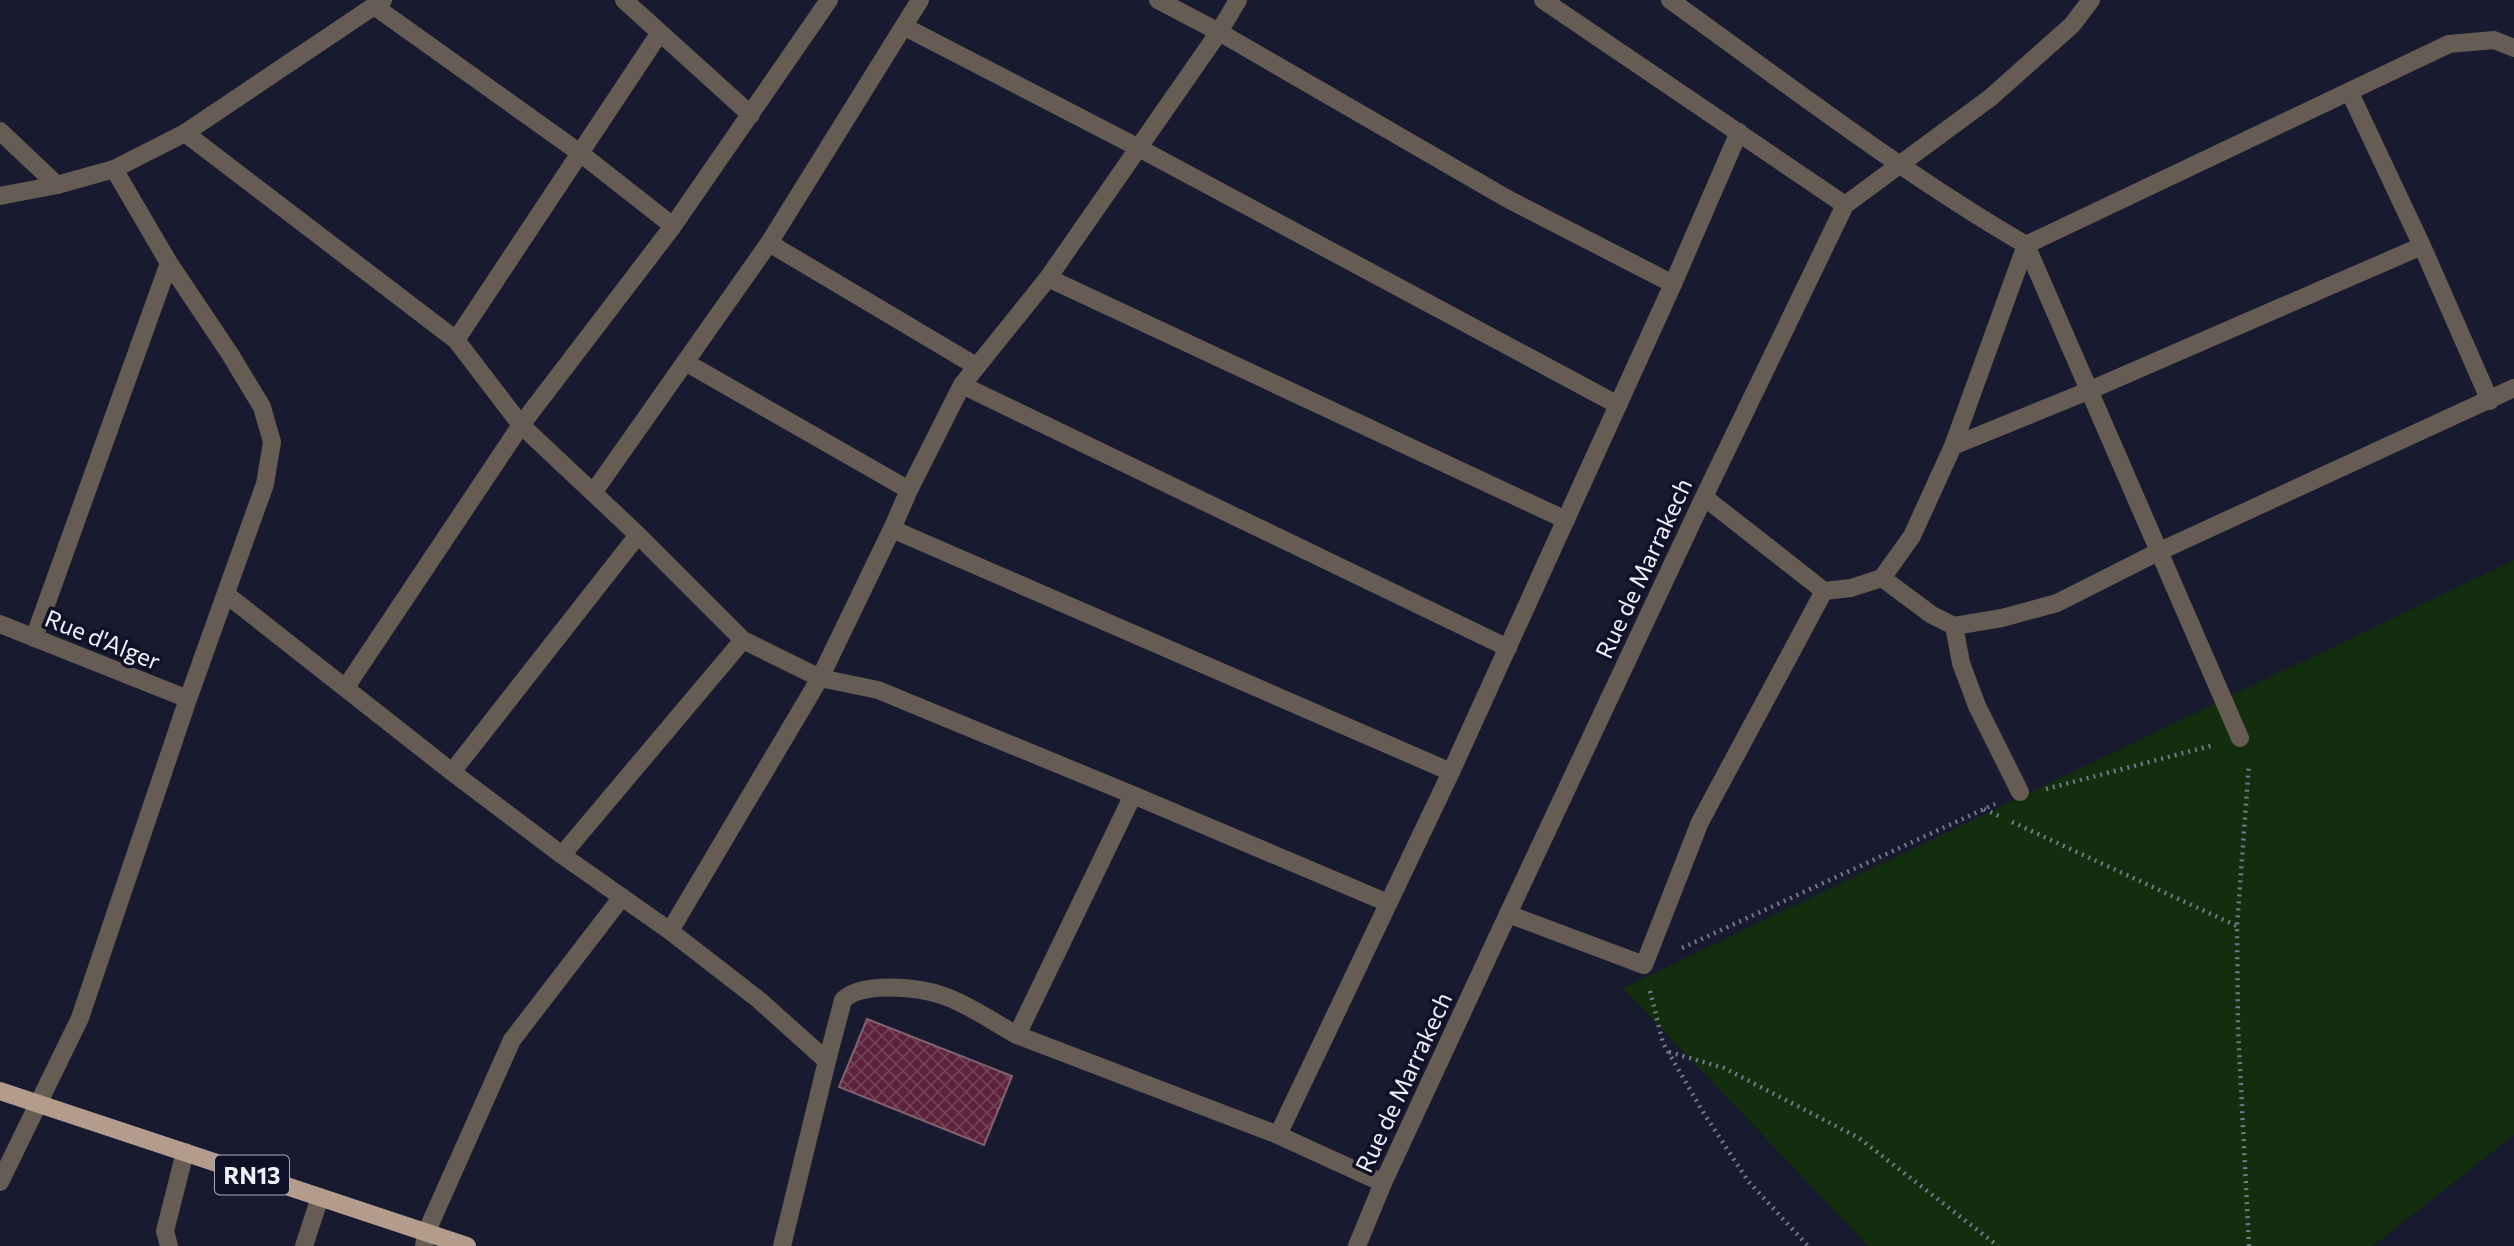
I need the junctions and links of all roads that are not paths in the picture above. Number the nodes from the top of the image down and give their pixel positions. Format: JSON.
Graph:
{"nodes":[{"id":1,"x":624,"y":0,"type":"edge"},
{"id":2,"x":829,"y":0,"type":"edge"},
{"id":3,"x":920,"y":0,"type":"edge"},
{"id":4,"x":1158,"y":0,"type":"edge"},
{"id":5,"x":1238,"y":0,"type":"edge"},
{"id":6,"x":1543,"y":0,"type":"edge"},
{"id":7,"x":1670,"y":0,"type":"edge"},
{"id":8,"x":2091,"y":0,"type":"edge"},
{"id":9,"x":379,"y":3,"type":"edge"},
{"id":10,"x":905,"y":27,"type":"junction"},
{"id":11,"x":1219,"y":32,"type":"junction"},
{"id":12,"x":659,"y":34,"type":"junction"},
{"id":13,"x":2514,"y":48,"type":"edge"},
{"id":14,"x":2350,"y":93,"type":"junction"},
{"id":15,"x":751,"y":114,"type":"junction"},
{"id":16,"x":0,"y":131,"type":"edge"},
{"id":17,"x":1739,"y":132,"type":"junction"},
{"id":18,"x":185,"y":133,"type":"junction"},
{"id":19,"x":1137,"y":148,"type":"junction"},
{"id":20,"x":580,"y":153,"type":"junction"},
{"id":21,"x":1898,"y":165,"type":"junction"},
{"id":22,"x":114,"y":169,"type":"junction"},
{"id":23,"x":57,"y":185,"type":"junction"},
{"id":24,"x":0,"y":196,"type":"edge"},
{"id":25,"x":1844,"y":205,"type":"junction"},
{"id":26,"x":673,"y":226,"type":"junction"},
{"id":27,"x":769,"y":243,"type":"junction"},
{"id":28,"x":2026,"y":245,"type":"junction"},
{"id":29,"x":2423,"y":246,"type":"junction"},
{"id":30,"x":169,"y":263,"type":"junction"},
{"id":31,"x":1048,"y":278,"type":"junction"},
{"id":32,"x":1673,"y":284,"type":"junction"},
{"id":33,"x":456,"y":340,"type":"junction"},
{"id":34,"x":685,"y":362,"type":"junction"},
{"id":35,"x":976,"y":366,"type":"junction"},
{"id":36,"x":962,"y":385,"type":"junction"},
{"id":37,"x":2514,"y":388,"type":"edge"},
{"id":38,"x":2088,"y":391,"type":"junction"},
{"id":39,"x":2490,"y":401,"type":"junction"},
{"id":40,"x":1618,"y":405,"type":"junction"},
{"id":41,"x":522,"y":425,"type":"junction"},
{"id":42,"x":1953,"y":446,"type":"junction"},
{"id":43,"x":909,"y":489,"type":"junction"},
{"id":44,"x":593,"y":493,"type":"junction"},
{"id":45,"x":1704,"y":497,"type":"junction"},
{"id":46,"x":1566,"y":520,"type":"junction"},
{"id":47,"x":892,"y":529,"type":"junction"},
{"id":48,"x":638,"y":535,"type":"junction"},
{"id":49,"x":2158,"y":552,"type":"junction"},
{"id":50,"x":1882,"y":578,"type":"junction"},
{"id":51,"x":1824,"y":592,"type":"junction"},
{"id":52,"x":227,"y":595,"type":"junction"},
{"id":53,"x":0,"y":624,"type":"edge"},
{"id":54,"x":1954,"y":626,"type":"junction"},
{"id":55,"x":34,"y":638,"type":"junction"},
{"id":56,"x":743,"y":640,"type":"junction"},
{"id":57,"x":1508,"y":648,"type":"junction"},
{"id":58,"x":820,"y":678,"type":"junction"},
{"id":59,"x":346,"y":687,"type":"junction"},
{"id":60,"x":188,"y":699,"type":"junction"},
{"id":61,"x":2240,"y":738,"type":"road end"},
{"id":62,"x":452,"y":772,"type":"junction"},
{"id":63,"x":1451,"y":772,"type":"junction"},
{"id":64,"x":2020,"y":792,"type":"road end"},
{"id":65,"x":1133,"y":794,"type":"junction"},
{"id":66,"x":562,"y":855,"type":"junction"},
{"id":67,"x":622,"y":897,"type":"junction"},
{"id":68,"x":1388,"y":903,"type":"junction"},
{"id":69,"x":1508,"y":914,"type":"junction"},
{"id":70,"x":670,"y":931,"type":"junction"},
{"id":71,"x":1017,"y":1035,"type":"junction"},
{"id":72,"x":827,"y":1061,"type":"junction"},
{"id":73,"x":0,"y":1091,"type":"edge"},
{"id":74,"x":36,"y":1105,"type":"junction"},
{"id":75,"x":1278,"y":1135,"type":"junction"},
{"id":76,"x":185,"y":1152,"type":"junction"},
{"id":77,"x":0,"y":1182,"type":"edge"},
{"id":78,"x":1383,"y":1183,"type":"junction"},
{"id":79,"x":320,"y":1197,"type":"junction"},
{"id":80,"x":425,"y":1239,"type":"edge"},
{"id":81,"x":169,"y":1246,"type":"edge"},
{"id":82,"x":303,"y":1246,"type":"edge"},
{"id":83,"x":467,"y":1246,"type":"edge"},
{"id":84,"x":782,"y":1246,"type":"edge"},
{"id":85,"x":1357,"y":1246,"type":"edge"}],
"edges":[{"from":1,"to":12,"type":"street"},
{"from":2,"to":15,"type":"street"},
{"from":3,"to":10,"type":"street"},
{"from":4,"to":11,"type":"street"},
{"from":5,"to":11,"type":"street"},
{"from":6,"to":17,"type":"street"},
{"from":7,"to":21,"type":"street"},
{"from":8,"to":21,"type":"street","name":"Rue de Marrakech"},
{"from":9,"to":18,"type":"street"},
{"from":9,"to":20,"type":"street"},
{"from":10,"to":19,"type":"street"},
{"from":10,"to":27,"type":"street"},
{"from":11,"to":19,"type":"street"},
{"from":11,"to":32,"type":"street"},
{"from":12,"to":15,"type":"street"},
{"from":12,"to":20,"type":"street"},
{"from":13,"to":14,"type":"street"},
{"from":14,"to":28,"type":"street"},
{"from":14,"to":29,"type":"street"},
{"from":15,"to":26,"type":"street"},
{"from":16,"to":23,"type":"street"},
{"from":17,"to":25,"type":"street"},
{"from":17,"to":32,"type":"street"},
{"from":18,"to":22,"type":"street"},
{"from":18,"to":33,"type":"street"},
{"from":19,"to":31,"type":"street"},
{"from":19,"to":40,"type":"street"},
{"from":20,"to":26,"type":"street"},
{"from":20,"to":33,"type":"street"},
{"from":21,"to":25,"type":"street","name":"Rue de Marrakech"},
{"from":21,"to":28,"type":"street"},
{"from":22,"to":23,"type":"street"},
{"from":22,"to":30,"type":"street"},
{"from":23,"to":24,"type":"street"},
{"from":25,"to":45,"type":"street","name":"Rue de Marrakech"},
{"from":26,"to":41,"type":"street"},
{"from":27,"to":34,"type":"street"},
{"from":27,"to":35,"type":"street"},
{"from":28,"to":38,"type":"street"},
{"from":28,"to":42,"type":"street"},
{"from":29,"to":38,"type":"street"},
{"from":29,"to":39,"type":"street"},
{"from":30,"to":52,"type":"street"},
{"from":30,"to":55,"type":"street"},
{"from":31,"to":35,"type":"street"},
{"from":31,"to":46,"type":"street"},
{"from":32,"to":40,"type":"street"},
{"from":33,"to":41,"type":"street"},
{"from":34,"to":43,"type":"street"},
{"from":34,"to":44,"type":"street"},
{"from":35,"to":36,"type":"street"},
{"from":36,"to":43,"type":"street"},
{"from":36,"to":57,"type":"street"},
{"from":37,"to":39,"type":"street"},
{"from":38,"to":42,"type":"street"},
{"from":38,"to":49,"type":"street"},
{"from":39,"to":49,"type":"street"},
{"from":40,"to":46,"type":"street"},
{"from":41,"to":44,"type":"street"},
{"from":41,"to":59,"type":"street"},
{"from":42,"to":50,"type":"street"},
{"from":43,"to":47,"type":"street"},
{"from":44,"to":48,"type":"street"},
{"from":45,"to":51,"type":"street"},
{"from":45,"to":69,"type":"street","name":"Rue de Marrakech"},
{"from":46,"to":57,"type":"street"},
{"from":47,"to":58,"type":"street"},
{"from":47,"to":63,"type":"street"},
{"from":48,"to":56,"type":"street"},
{"from":48,"to":62,"type":"street"},
{"from":49,"to":54,"type":"street"},
{"from":49,"to":61,"type":"street"},
{"from":50,"to":51,"type":"street"},
{"from":50,"to":54,"type":"street"},
{"from":51,"to":69,"type":"street"},
{"from":52,"to":59,"type":"street"},
{"from":52,"to":60,"type":"street"},
{"from":53,"to":55,"type":"street","name":"Rue d'Alger"},
{"from":54,"to":64,"type":"street"},
{"from":55,"to":60,"type":"street","name":"Rue d'Alger"},
{"from":56,"to":58,"type":"street"},
{"from":56,"to":66,"type":"street"},
{"from":57,"to":63,"type":"street"},
{"from":58,"to":65,"type":"street"},
{"from":58,"to":70,"type":"street"},
{"from":59,"to":62,"type":"street"},
{"from":60,"to":74,"type":"street"},
{"from":62,"to":66,"type":"street"},
{"from":63,"to":68,"type":"street"},
{"from":65,"to":68,"type":"street"},
{"from":65,"to":71,"type":"street"},
{"from":66,"to":67,"type":"street"},
{"from":67,"to":70,"type":"street"},
{"from":67,"to":80,"type":"street"},
{"from":68,"to":75,"type":"street"},
{"from":69,"to":78,"type":"street","name":"Rue de Marrakech"},
{"from":70,"to":72,"type":"street"},
{"from":71,"to":72,"type":"street"},
{"from":71,"to":75,"type":"street"},
{"from":72,"to":84,"type":"street"},
{"from":73,"to":74,"type":"main road","number":"RN13"},
{"from":74,"to":76,"type":"main road","number":"RN13"},
{"from":74,"to":77,"type":"street"},
{"from":75,"to":78,"type":"street"},
{"from":76,"to":79,"type":"main road","number":"RN13"},
{"from":76,"to":81,"type":"street"},
{"from":78,"to":85,"type":"street","name":"Rue de Marrakech"},
{"from":79,"to":80,"type":"main road","number":"RN13"},
{"from":79,"to":82,"type":"street"},
{"from":80,"to":83,"type":"main road","number":"RN13"}]}
